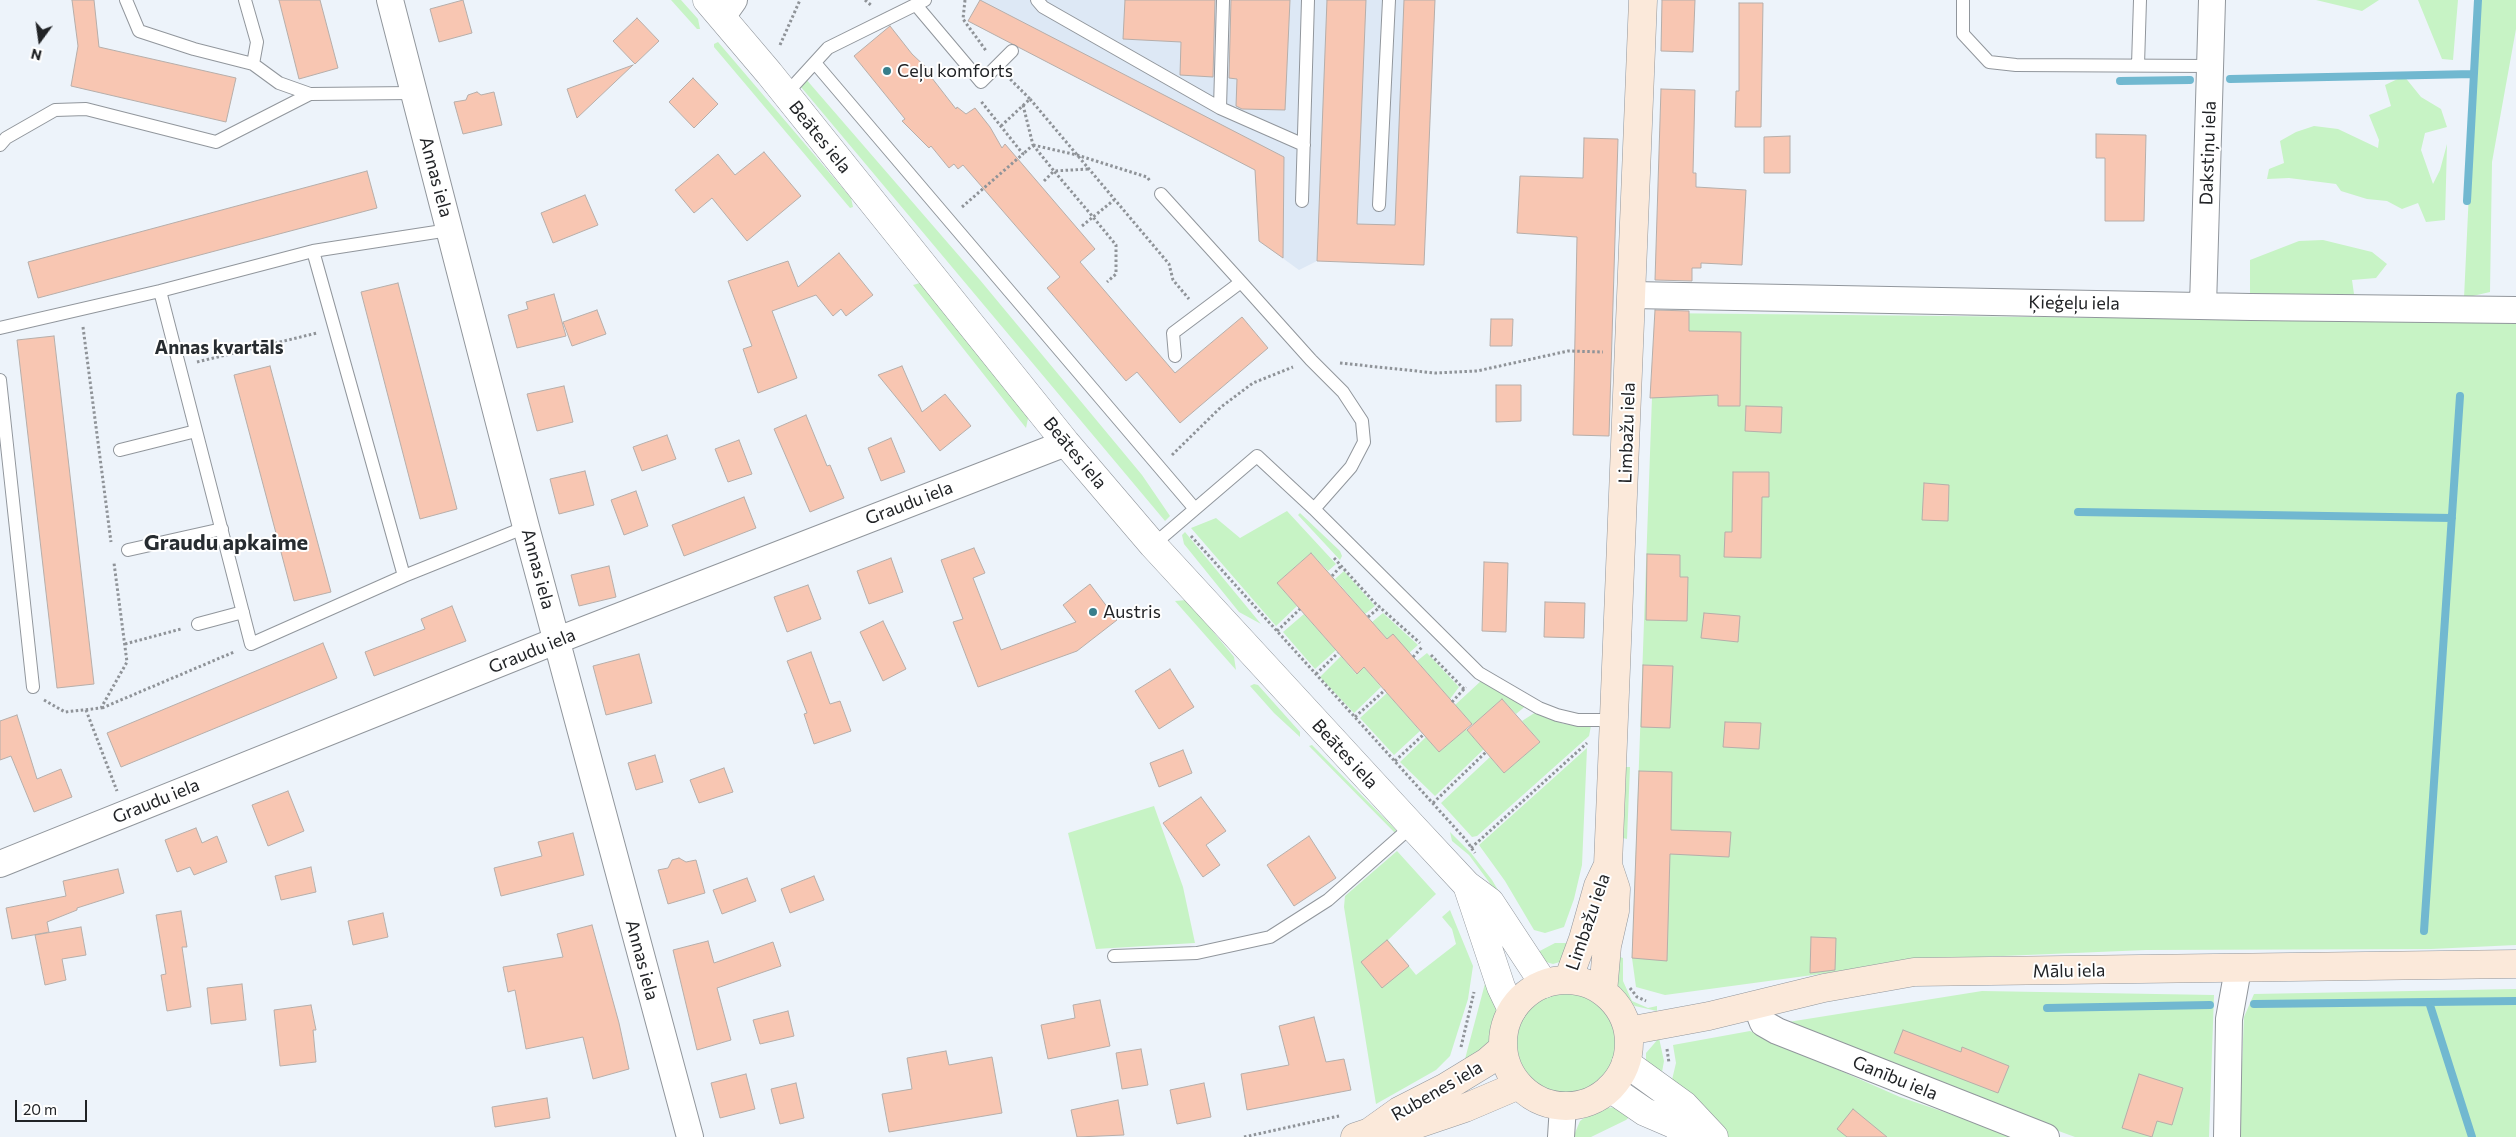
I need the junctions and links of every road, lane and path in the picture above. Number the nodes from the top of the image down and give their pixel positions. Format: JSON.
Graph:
{"nodes":[{"id":1,"x":126,"y":0,"type":"edge"},
{"id":2,"x":245,"y":0,"type":"edge"},
{"id":3,"x":390,"y":0,"type":"edge"},
{"id":4,"x":800,"y":0,"type":"edge"},
{"id":5,"x":965,"y":0,"type":"edge"},
{"id":6,"x":1036,"y":0,"type":"edge"},
{"id":7,"x":1223,"y":0,"type":"edge"},
{"id":8,"x":1308,"y":0,"type":"edge"},
{"id":9,"x":1389,"y":0,"type":"edge"},
{"id":10,"x":1643,"y":0,"type":"edge"},
{"id":11,"x":1963,"y":0,"type":"edge"},
{"id":12,"x":2140,"y":0,"type":"edge"},
{"id":13,"x":2212,"y":0,"type":"edge"},
{"id":14,"x":921,"y":2,"type":"edge"},
{"id":15,"x":721,"y":6,"type":"edge"},
{"id":16,"x":1012,"y":51,"type":"dead end"},
{"id":17,"x":815,"y":63,"type":"junction"},
{"id":18,"x":253,"y":64,"type":"junction"},
{"id":19,"x":998,"y":65,"type":"junction"},
{"id":20,"x":2138,"y":65,"type":"junction"},
{"id":21,"x":2210,"y":66,"type":"junction"},
{"id":22,"x":769,"y":73,"type":"junction"},
{"id":23,"x":413,"y":93,"type":"junction"},
{"id":24,"x":974,"y":93,"type":"dead end"},
{"id":25,"x":310,"y":94,"type":"junction"},
{"id":26,"x":786,"y":94,"type":"junction"},
{"id":27,"x":1030,"y":99,"type":"junction"},
{"id":28,"x":1023,"y":105,"type":"junction"},
{"id":29,"x":1220,"y":108,"type":"junction"},
{"id":30,"x":1001,"y":126,"type":"junction"},
{"id":31,"x":0,"y":144,"type":"edge"},
{"id":32,"x":1032,"y":145,"type":"junction"},
{"id":33,"x":1304,"y":145,"type":"junction"},
{"id":34,"x":1024,"y":154,"type":"junction"},
{"id":35,"x":1077,"y":155,"type":"junction"},
{"id":36,"x":1089,"y":169,"type":"junction"},
{"id":37,"x":1054,"y":171,"type":"junction"},
{"id":38,"x":1044,"y":181,"type":"dead end"},
{"id":39,"x":1162,"y":194,"type":"joint"},
{"id":40,"x":1114,"y":200,"type":"junction"},
{"id":41,"x":1302,"y":202,"type":"dead end"},
{"id":42,"x":1379,"y":205,"type":"dead end"},
{"id":43,"x":1092,"y":217,"type":"junction"},
{"id":44,"x":949,"y":219,"type":"junction"},
{"id":45,"x":1082,"y":226,"type":"dead end"},
{"id":46,"x":449,"y":230,"type":"junction"},
{"id":47,"x":313,"y":252,"type":"junction"},
{"id":48,"x":1107,"y":282,"type":"dead end"},
{"id":49,"x":1241,"y":282,"type":"junction"},
{"id":50,"x":160,"y":291,"type":"junction"},
{"id":51,"x":1632,"y":295,"type":"junction"},
{"id":52,"x":2203,"y":306,"type":"junction"},
{"id":53,"x":80,"y":309,"type":"junction"},
{"id":54,"x":2516,"y":310,"type":"edge"},
{"id":55,"x":1200,"y":313,"type":"junction"},
{"id":56,"x":0,"y":328,"type":"edge"},
{"id":57,"x":335,"y":329,"type":"junction"},
{"id":58,"x":1606,"y":352,"type":"dead end"},
{"id":59,"x":1175,"y":356,"type":"dead end"},
{"id":60,"x":1311,"y":360,"type":"junction"},
{"id":61,"x":180,"y":367,"type":"junction"},
{"id":62,"x":0,"y":380,"type":"edge"},
{"id":63,"x":196,"y":431,"type":"junction"},
{"id":64,"x":1066,"y":443,"type":"junction"},
{"id":65,"x":120,"y":450,"type":"dead end"},
{"id":66,"x":1160,"y":467,"type":"junction"},
{"id":67,"x":1195,"y":509,"type":"junction"},
{"id":68,"x":1314,"y":509,"type":"junction"},
{"id":69,"x":526,"y":527,"type":"junction"},
{"id":70,"x":222,"y":529,"type":"junction"},
{"id":71,"x":1188,"y":533,"type":"dead end"},
{"id":72,"x":112,"y":545,"type":"dead end"},
{"id":73,"x":1153,"y":545,"type":"junction"},
{"id":74,"x":128,"y":550,"type":"dead end"},
{"id":75,"x":113,"y":554,"type":"dead end"},
{"id":76,"x":1341,"y":566,"type":"dead end"},
{"id":77,"x":404,"y":576,"type":"junction"},
{"id":78,"x":1332,"y":576,"type":"dead end"},
{"id":79,"x":1380,"y":607,"type":"dead end"},
{"id":80,"x":1300,"y":609,"type":"dead end"},
{"id":81,"x":243,"y":612,"type":"junction"},
{"id":82,"x":1368,"y":617,"type":"dead end"},
{"id":83,"x":198,"y":624,"type":"joint"},
{"id":84,"x":1277,"y":631,"type":"junction"},
{"id":85,"x":558,"y":640,"type":"junction"},
{"id":86,"x":125,"y":644,"type":"junction"},
{"id":87,"x":251,"y":644,"type":"junction"},
{"id":88,"x":1423,"y":646,"type":"dead end"},
{"id":89,"x":1338,"y":652,"type":"dead end"},
{"id":90,"x":1413,"y":657,"type":"dead end"},
{"id":91,"x":1316,"y":674,"type":"junction"},
{"id":92,"x":33,"y":687,"type":"joint"},
{"id":93,"x":1464,"y":689,"type":"dead end"},
{"id":94,"x":1385,"y":690,"type":"dead end"},
{"id":95,"x":1452,"y":702,"type":"dead end"},
{"id":96,"x":102,"y":708,"type":"junction"},
{"id":97,"x":86,"y":710,"type":"junction"},
{"id":98,"x":1355,"y":717,"type":"junction"},
{"id":99,"x":1616,"y":720,"type":"junction"},
{"id":100,"x":1423,"y":734,"type":"dead end"},
{"id":101,"x":1588,"y":742,"type":"dead end"},
{"id":102,"x":1486,"y":752,"type":"dead end"},
{"id":103,"x":1395,"y":762,"type":"junction"},
{"id":104,"x":1433,"y":804,"type":"junction"},
{"id":105,"x":126,"y":813,"type":"junction"},
{"id":106,"x":1412,"y":826,"type":"junction"},
{"id":107,"x":1471,"y":848,"type":"junction"},
{"id":108,"x":1477,"y":855,"type":"dead end"},
{"id":109,"x":0,"y":864,"type":"edge"},
{"id":110,"x":1608,"y":865,"type":"junction"},
{"id":111,"x":1467,"y":885,"type":"junction"},
{"id":112,"x":1114,"y":956,"type":"dead end"},
{"id":113,"x":2516,"y":964,"type":"edge"},
{"id":114,"x":2238,"y":969,"type":"junction"},
{"id":115,"x":1556,"y":982,"type":"junction"},
{"id":116,"x":1475,"y":987,"type":"dead end"},
{"id":117,"x":1616,"y":987,"type":"junction"},
{"id":118,"x":1649,"y":1002,"type":"dead end"},
{"id":119,"x":1756,"y":1005,"type":"junction"},
{"id":120,"x":1512,"y":1010,"type":"junction"},
{"id":121,"x":1628,"y":1031,"type":"junction"},
{"id":122,"x":1503,"y":1048,"type":"junction"},
{"id":123,"x":1460,"y":1050,"type":"dead end"},
{"id":124,"x":1626,"y":1063,"type":"junction"},
{"id":125,"x":1519,"y":1085,"type":"junction"},
{"id":126,"x":1610,"y":1088,"type":"junction"},
{"id":127,"x":1563,"y":1106,"type":"junction"},
{"id":128,"x":1356,"y":1128,"type":"edge"},
{"id":129,"x":690,"y":1137,"type":"edge"},
{"id":130,"x":1244,"y":1137,"type":"edge"},
{"id":131,"x":1560,"y":1137,"type":"edge"},
{"id":132,"x":1692,"y":1137,"type":"edge"},
{"id":133,"x":1714,"y":1137,"type":"edge"},
{"id":134,"x":2046,"y":1137,"type":"edge"},
{"id":135,"x":2227,"y":1137,"type":"edge"}],
"edges":[{"from":1,"to":18,"type":"lane"},
{"from":2,"to":18,"type":"lane"},
{"from":3,"to":23,"type":"street","name":"Annas iela"},
{"from":4,"to":22,"type":"path"},
{"from":5,"to":19,"type":"path"},
{"from":6,"to":29,"type":"lane"},
{"from":7,"to":29,"type":"lane"},
{"from":8,"to":33,"type":"lane"},
{"from":9,"to":42,"type":"lane"},
{"from":10,"to":51,"type":"main road","name":"Limbažu iela"},
{"from":11,"to":20,"type":"lane"},
{"from":12,"to":20,"type":"lane"},
{"from":13,"to":21,"type":"street","name":"Dakstiņu iela"},
{"from":14,"to":17,"type":"lane"},
{"from":14,"to":19,"type":"lane"},
{"from":15,"to":22,"type":"street","name":"Beātes iela"},
{"from":16,"to":19,"type":"lane"},
{"from":17,"to":26,"type":"lane"},
{"from":17,"to":44,"type":"lane"},
{"from":18,"to":25,"type":"lane"},
{"from":19,"to":27,"type":"path"},
{"from":20,"to":21,"type":"lane"},
{"from":21,"to":52,"type":"street","name":"Dakstiņu iela"},
{"from":22,"to":26,"type":"street","name":"Beātes iela"},
{"from":23,"to":25,"type":"lane"},
{"from":23,"to":46,"type":"street","name":"Annas iela"},
{"from":24,"to":30,"type":"path"},
{"from":25,"to":31,"type":"lane"},
{"from":26,"to":64,"type":"street","name":"Beātes iela"},
{"from":27,"to":28,"type":"path"},
{"from":27,"to":35,"type":"path"},
{"from":28,"to":30,"type":"path"},
{"from":28,"to":32,"type":"path"},
{"from":29,"to":33,"type":"lane"},
{"from":30,"to":34,"type":"path"},
{"from":32,"to":34,"type":"path"},
{"from":32,"to":35,"type":"path"},
{"from":32,"to":37,"type":"path"},
{"from":33,"to":41,"type":"lane"},
{"from":34,"to":44,"type":"path"},
{"from":35,"to":36,"type":"path"},
{"from":35,"to":39,"type":"path"},
{"from":36,"to":37,"type":"path"},
{"from":36,"to":40,"type":"path"},
{"from":37,"to":38,"type":"path"},
{"from":37,"to":43,"type":"path"},
{"from":39,"to":49,"type":"lane"},
{"from":40,"to":43,"type":"path"},
{"from":40,"to":55,"type":"path"},
{"from":43,"to":45,"type":"path"},
{"from":43,"to":48,"type":"path"},
{"from":44,"to":66,"type":"lane"},
{"from":46,"to":47,"type":"lane"},
{"from":46,"to":69,"type":"street","name":"Annas iela"},
{"from":47,"to":50,"type":"lane"},
{"from":47,"to":57,"type":"lane"},
{"from":49,"to":55,"type":"lane"},
{"from":49,"to":60,"type":"lane"},
{"from":50,"to":53,"type":"lane"},
{"from":50,"to":61,"type":"lane"},
{"from":51,"to":52,"type":"street","name":"Ķieģeļu iela"},
{"from":51,"to":99,"type":"main road","name":"Limbažu iela"},
{"from":52,"to":54,"type":"street","name":"Ķieģeļu iela"},
{"from":53,"to":56,"type":"lane"},
{"from":53,"to":72,"type":"path"},
{"from":55,"to":59,"type":"lane"},
{"from":57,"to":61,"type":"path"},
{"from":57,"to":77,"type":"lane"},
{"from":58,"to":60,"type":"path"},
{"from":60,"to":66,"type":"path"},
{"from":60,"to":68,"type":"lane"},
{"from":61,"to":63,"type":"lane"},
{"from":62,"to":92,"type":"lane"},
{"from":63,"to":65,"type":"lane"},
{"from":63,"to":70,"type":"lane"},
{"from":64,"to":73,"type":"street","name":"Beātes iela"},
{"from":64,"to":85,"type":"street","name":"Graudu iela"},
{"from":66,"to":67,"type":"lane"},
{"from":67,"to":68,"type":"lane"},
{"from":67,"to":73,"type":"lane"},
{"from":68,"to":99,"type":"lane"},
{"from":69,"to":77,"type":"lane"},
{"from":69,"to":85,"type":"street","name":"Annas iela"},
{"from":70,"to":74,"type":"lane"},
{"from":70,"to":81,"type":"lane"},
{"from":71,"to":84,"type":"path"},
{"from":73,"to":106,"type":"street","name":"Beātes iela"},
{"from":75,"to":86,"type":"path"},
{"from":76,"to":78,"type":"path"},
{"from":77,"to":87,"type":"lane"},
{"from":79,"to":82,"type":"path"},
{"from":80,"to":84,"type":"path"},
{"from":81,"to":83,"type":"lane"},
{"from":81,"to":87,"type":"lane"},
{"from":83,"to":86,"type":"path"},
{"from":84,"to":91,"type":"path"},
{"from":85,"to":105,"type":"street","name":"Graudu iela"},
{"from":85,"to":129,"type":"street","name":"Annas iela"},
{"from":86,"to":96,"type":"path"},
{"from":87,"to":96,"type":"path"},
{"from":88,"to":90,"type":"path"},
{"from":89,"to":91,"type":"path"},
{"from":91,"to":98,"type":"path"},
{"from":92,"to":97,"type":"path"},
{"from":93,"to":95,"type":"path"},
{"from":94,"to":98,"type":"path"},
{"from":96,"to":97,"type":"path"},
{"from":97,"to":105,"type":"path"},
{"from":98,"to":103,"type":"path"},
{"from":99,"to":110,"type":"main road","name":"Limbažu iela"},
{"from":100,"to":103,"type":"path"},
{"from":101,"to":107,"type":"path"},
{"from":102,"to":104,"type":"path"},
{"from":103,"to":104,"type":"path"},
{"from":104,"to":107,"type":"path"},
{"from":105,"to":109,"type":"street","name":"Graudu iela"},
{"from":106,"to":111,"type":"street","name":"Beātes iela"},
{"from":106,"to":112,"type":"lane"},
{"from":107,"to":108,"type":"path"},
{"from":110,"to":115,"type":"main road","name":"Limbažu iela"},
{"from":110,"to":117,"type":"main road","name":"Limbažu iela"},
{"from":111,"to":115,"type":"street","name":"Beātes iela"},
{"from":111,"to":120,"type":"street","name":"Beātes iela"},
{"from":113,"to":114,"type":"main road","name":"Mālu iela"},
{"from":114,"to":119,"type":"main road","name":"Mālu iela"},
{"from":114,"to":135,"type":"street"},
{"from":115,"to":117,"type":"main road"},
{"from":115,"to":120,"type":"main road"},
{"from":116,"to":123,"type":"path"},
{"from":117,"to":118,"type":"path"},
{"from":117,"to":121,"type":"main road"},
{"from":119,"to":121,"type":"main road","name":"Mālu iela"},
{"from":119,"to":134,"type":"street","name":"Ganību iela"},
{"from":120,"to":122,"type":"main road"},
{"from":121,"to":124,"type":"main road"},
{"from":122,"to":125,"type":"main road"},
{"from":122,"to":128,"type":"main road","name":"Rubenes iela"},
{"from":124,"to":126,"type":"main road"},
{"from":124,"to":133,"type":"street"},
{"from":125,"to":127,"type":"main road"},
{"from":125,"to":128,"type":"main road","name":"Rubenes iela"},
{"from":126,"to":127,"type":"main road"},
{"from":126,"to":132,"type":"street"},
{"from":127,"to":131,"type":"street"},
{"from":128,"to":130,"type":"path"}]}
